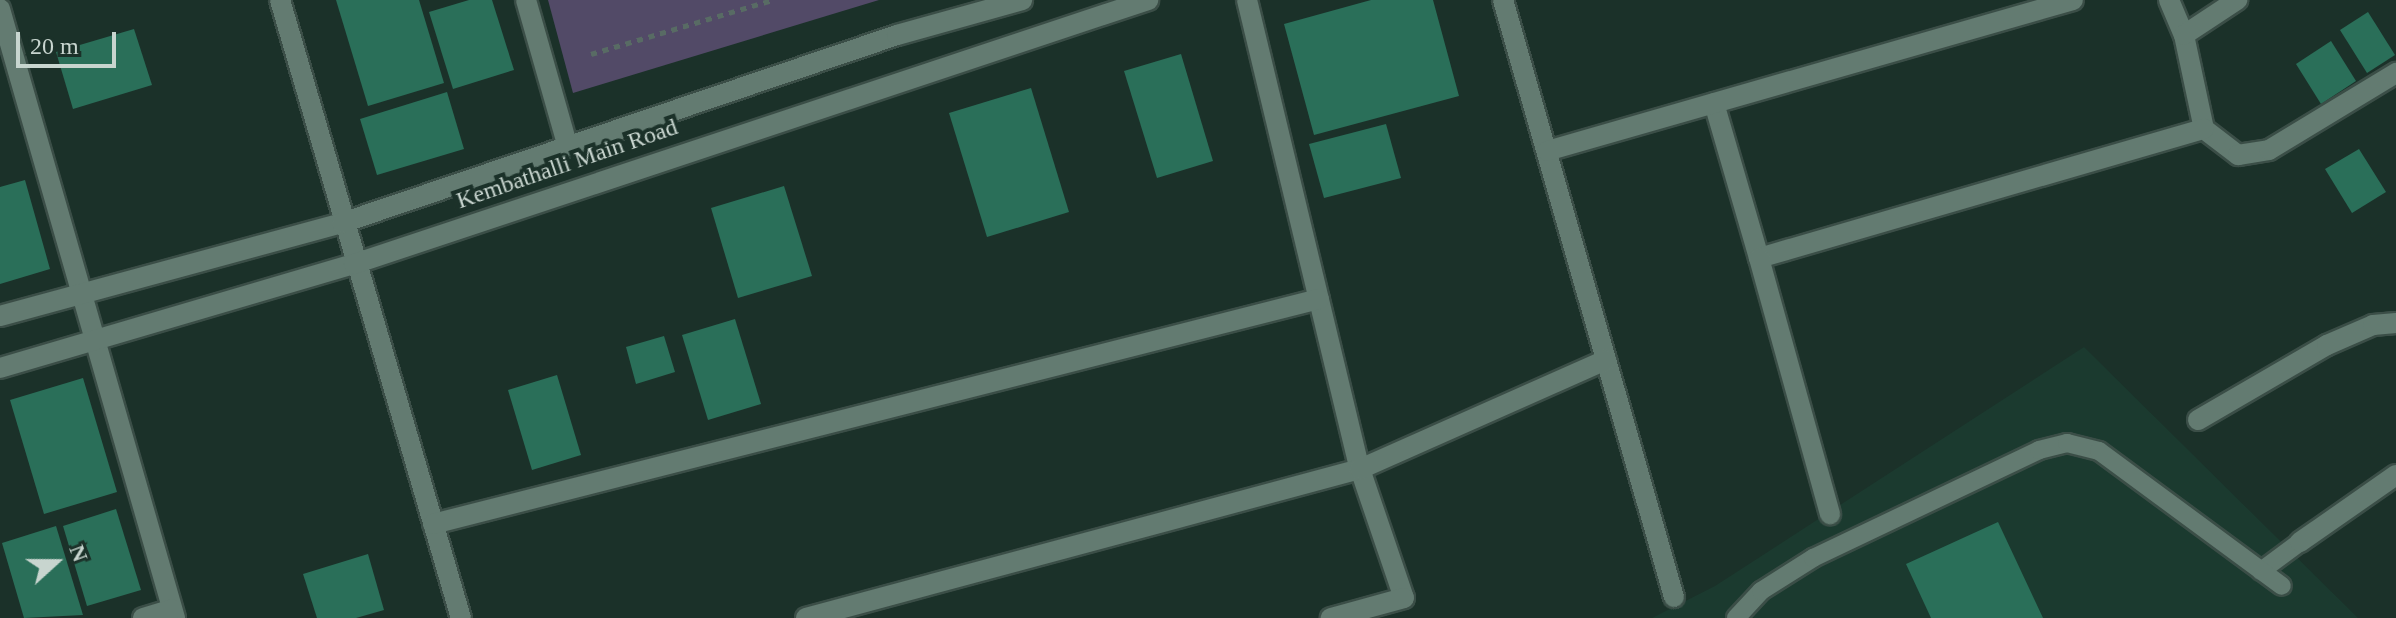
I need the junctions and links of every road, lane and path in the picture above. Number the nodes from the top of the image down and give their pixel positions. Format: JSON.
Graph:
{"nodes":[{"id":1,"x":280,"y":0,"type":"edge"},
{"id":2,"x":526,"y":0,"type":"edge"},
{"id":3,"x":772,"y":0,"type":"edge"},
{"id":4,"x":1022,"y":0,"type":"edge"},
{"id":5,"x":1148,"y":0,"type":"edge"},
{"id":6,"x":1247,"y":0,"type":"edge"},
{"id":7,"x":1503,"y":0,"type":"edge"},
{"id":8,"x":2073,"y":0,"type":"edge"},
{"id":9,"x":2169,"y":0,"type":"edge"},
{"id":10,"x":2237,"y":0,"type":"edge"},
{"id":11,"x":0,"y":9,"type":"edge"},
{"id":12,"x":2184,"y":35,"type":"junction"},
{"id":13,"x":5,"y":42,"type":"edge"},
{"id":14,"x":591,"y":54,"type":"dead end"},
{"id":15,"x":2396,"y":73,"type":"edge"},
{"id":16,"x":1714,"y":103,"type":"junction"},
{"id":17,"x":2204,"y":129,"type":"junction"},
{"id":18,"x":567,"y":144,"type":"junction"},
{"id":19,"x":1547,"y":151,"type":"junction"},
{"id":20,"x":342,"y":223,"type":"junction"},
{"id":21,"x":1759,"y":258,"type":"junction"},
{"id":22,"x":354,"y":264,"type":"junction"},
{"id":23,"x":80,"y":293,"type":"junction"},
{"id":24,"x":1319,"y":299,"type":"junction"},
{"id":25,"x":0,"y":316,"type":"edge"},
{"id":26,"x":2396,"y":323,"type":"edge"},
{"id":27,"x":94,"y":342,"type":"junction"},
{"id":28,"x":1606,"y":360,"type":"junction"},
{"id":29,"x":0,"y":368,"type":"edge"},
{"id":30,"x":2198,"y":420,"type":"dead end"},
{"id":31,"x":1360,"y":469,"type":"junction"},
{"id":32,"x":2396,"y":475,"type":"edge"},
{"id":33,"x":1830,"y":514,"type":"joint"},
{"id":34,"x":433,"y":524,"type":"junction"},
{"id":35,"x":2300,"y":542,"type":"joint"},
{"id":36,"x":1842,"y":543,"type":"junction"},
{"id":37,"x":2261,"y":571,"type":"junction"},
{"id":38,"x":2282,"y":586,"type":"dead end"},
{"id":39,"x":1674,"y":597,"type":"dead end"},
{"id":40,"x":1404,"y":598,"type":"junction"},
{"id":41,"x":174,"y":614,"type":"edge"},
{"id":42,"x":143,"y":618,"type":"edge"},
{"id":43,"x":461,"y":618,"type":"edge"},
{"id":44,"x":806,"y":618,"type":"edge"},
{"id":45,"x":1331,"y":618,"type":"edge"},
{"id":46,"x":1411,"y":618,"type":"edge"},
{"id":47,"x":1736,"y":618,"type":"edge"}],
"edges":[{"from":1,"to":20,"type":"street"},
{"from":2,"to":18,"type":"street"},
{"from":3,"to":14,"type":"path"},
{"from":4,"to":18,"type":"street","name":"Kembathalli Main Road"},
{"from":5,"to":22,"type":"street","name":"Kembathalli Main Road"},
{"from":6,"to":24,"type":"street"},
{"from":7,"to":19,"type":"street"},
{"from":8,"to":16,"type":"street"},
{"from":9,"to":12,"type":"street"},
{"from":10,"to":12,"type":"street"},
{"from":11,"to":13,"type":"street"},
{"from":12,"to":17,"type":"street"},
{"from":13,"to":23,"type":"street"},
{"from":15,"to":17,"type":"street"},
{"from":16,"to":19,"type":"street"},
{"from":16,"to":21,"type":"street"},
{"from":17,"to":21,"type":"street"},
{"from":18,"to":20,"type":"street","name":"Kembathalli Main Road"},
{"from":19,"to":28,"type":"street"},
{"from":20,"to":22,"type":"street"},
{"from":20,"to":23,"type":"street","name":"Kembathalli Main Road"},
{"from":21,"to":33,"type":"street"},
{"from":22,"to":27,"type":"street","name":"Kembathalli Main Road"},
{"from":22,"to":34,"type":"street"},
{"from":23,"to":25,"type":"street","name":"Kembathalli Main Road"},
{"from":23,"to":27,"type":"street"},
{"from":24,"to":31,"type":"street"},
{"from":24,"to":34,"type":"street"},
{"from":26,"to":30,"type":"street"},
{"from":27,"to":29,"type":"street","name":"Kembathalli Main Road"},
{"from":27,"to":41,"type":"street"},
{"from":28,"to":31,"type":"street"},
{"from":28,"to":39,"type":"street"},
{"from":31,"to":40,"type":"street"},
{"from":31,"to":44,"type":"street"},
{"from":32,"to":35,"type":"street"},
{"from":33,"to":36,"type":"lane"},
{"from":34,"to":43,"type":"street"},
{"from":35,"to":37,"type":"lane"},
{"from":36,"to":37,"type":"lane"},
{"from":36,"to":47,"type":"lane"},
{"from":37,"to":38,"type":"lane"},
{"from":40,"to":45,"type":"street"},
{"from":40,"to":46,"type":"street"},
{"from":41,"to":42,"type":"street"}]}
